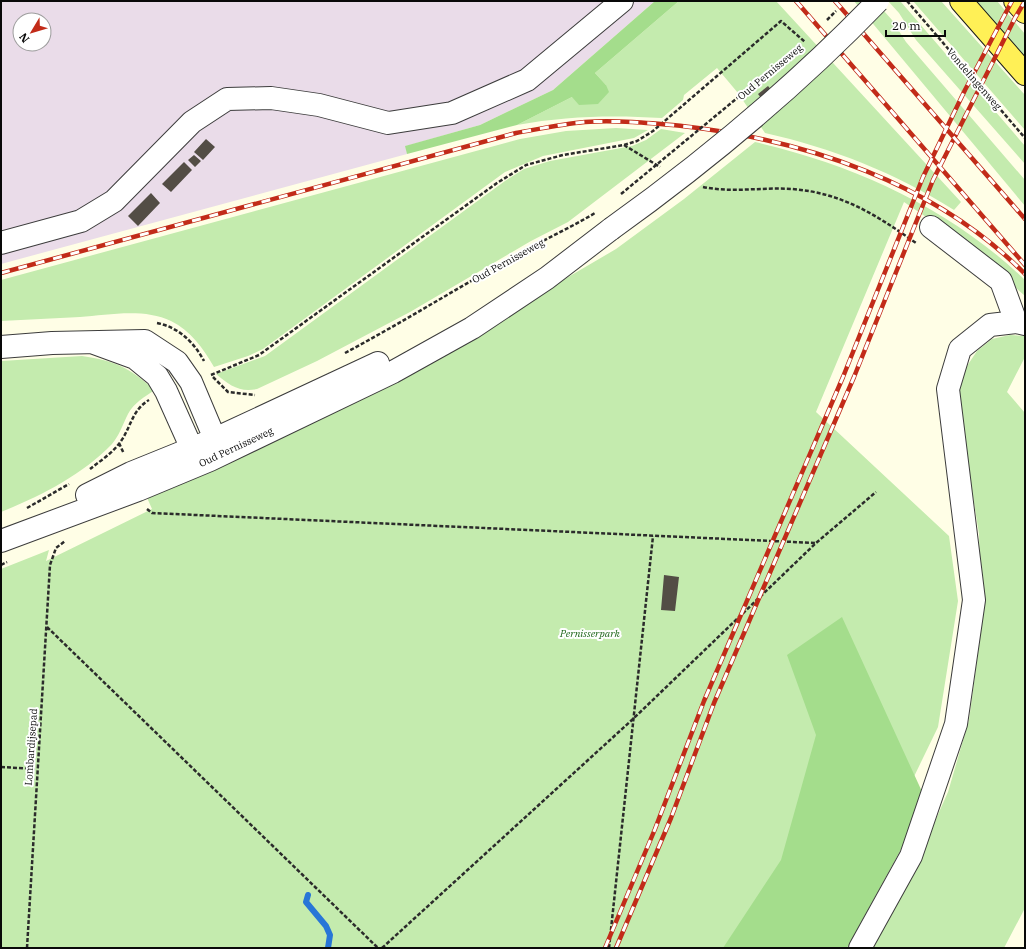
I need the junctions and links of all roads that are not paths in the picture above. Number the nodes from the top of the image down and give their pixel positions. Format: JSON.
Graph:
{"nodes":[{"id":1,"x":622,"y":1,"type":"edge"},
{"id":2,"x":878,"y":1,"type":"edge"},
{"id":3,"x":961,"y":1,"type":"edge"},
{"id":4,"x":1015,"y":1,"type":"edge"},
{"id":5,"x":1025,"y":12,"type":"edge"},
{"id":6,"x":1025,"y":74,"type":"edge"},
{"id":7,"x":931,"y":227,"type":"dead end"},
{"id":8,"x":1,"y":243,"type":"edge"},
{"id":9,"x":1021,"y":323,"type":"edge"},
{"id":10,"x":94,"y":343,"type":"junction"},
{"id":11,"x":1,"y":347,"type":"edge"},
{"id":12,"x":192,"y":449,"type":"junction"},
{"id":13,"x":213,"y":449,"type":"junction"},
{"id":14,"x":28,"y":519,"type":"junction"},
{"id":15,"x":1,"y":541,"type":"edge"},
{"id":16,"x":860,"y":948,"type":"edge"}],
"edges":[{"from":1,"to":8,"type":"street"},
{"from":2,"to":13,"type":"street","name":"Oud Pernisseweg","bridge":true},
{"from":3,"to":6,"type":"main road"},
{"from":4,"to":5,"type":"main road"},
{"from":7,"to":9,"type":"street"},
{"from":9,"to":16,"type":"street"},
{"from":10,"to":11,"type":"street"},
{"from":10,"to":12,"type":"street"},
{"from":10,"to":13,"type":"street"},
{"from":12,"to":13,"type":"street"},
{"from":12,"to":14,"type":"street","name":"Oud Pernisseweg"},
{"from":13,"to":14,"type":"street","name":"Oud Pernisseweg"},
{"from":14,"to":15,"type":"street","name":"Oud Pernisseweg"}]}
